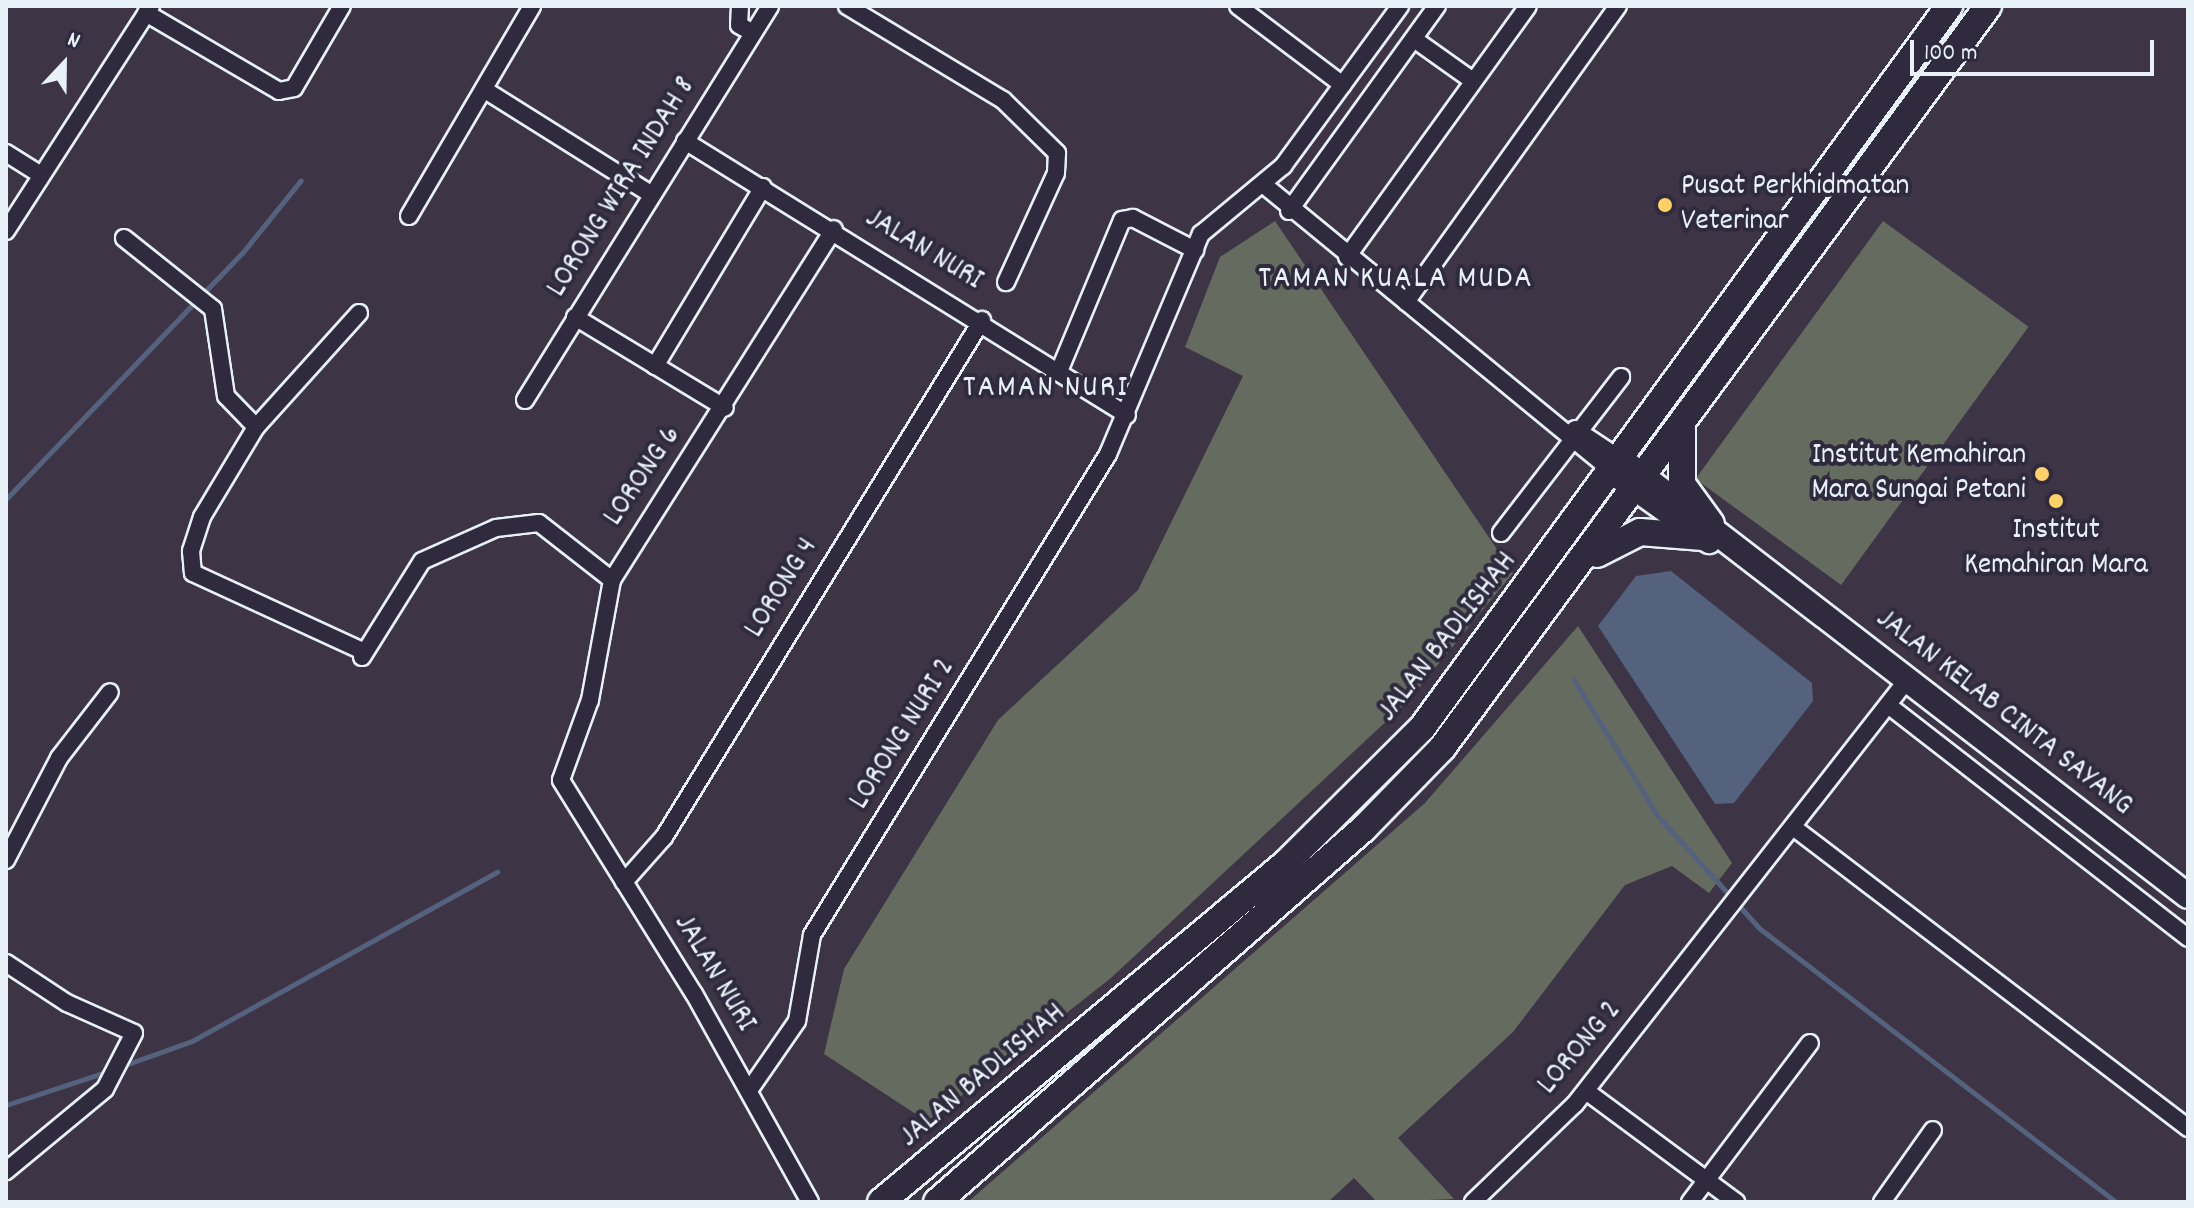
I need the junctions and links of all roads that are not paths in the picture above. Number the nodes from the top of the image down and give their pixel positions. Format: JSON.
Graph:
{"nodes":[{"id":1,"x":342,"y":6,"type":"edge"},
{"id":2,"x":532,"y":6,"type":"edge"},
{"id":3,"x":740,"y":6,"type":"edge"},
{"id":4,"x":770,"y":6,"type":"edge"},
{"id":5,"x":847,"y":6,"type":"edge"},
{"id":6,"x":1238,"y":6,"type":"edge"},
{"id":7,"x":1400,"y":6,"type":"edge"},
{"id":8,"x":1437,"y":6,"type":"edge"},
{"id":9,"x":1528,"y":6,"type":"edge"},
{"id":10,"x":1618,"y":6,"type":"edge"},
{"id":11,"x":1949,"y":6,"type":"edge"},
{"id":12,"x":1988,"y":6,"type":"edge"},
{"id":13,"x":149,"y":10,"type":"edge"},
{"id":14,"x":753,"y":33,"type":"junction"},
{"id":15,"x":1414,"y":39,"type":"junction"},
{"id":16,"x":1473,"y":81,"type":"junction"},
{"id":17,"x":1343,"y":85,"type":"junction"},
{"id":18,"x":485,"y":90,"type":"junction"},
{"id":19,"x":685,"y":141,"type":"junction"},
{"id":20,"x":6,"y":153,"type":"edge"},
{"id":21,"x":39,"y":174,"type":"junction"},
{"id":22,"x":1264,"y":185,"type":"junction"},
{"id":23,"x":763,"y":187,"type":"junction"},
{"id":24,"x":651,"y":194,"type":"junction"},
{"id":25,"x":1289,"y":211,"type":"junction"},
{"id":26,"x":409,"y":216,"type":"dead end"},
{"id":27,"x":834,"y":229,"type":"junction"},
{"id":28,"x":6,"y":231,"type":"edge"},
{"id":29,"x":124,"y":238,"type":"dead end"},
{"id":30,"x":1195,"y":250,"type":"junction"},
{"id":31,"x":1347,"y":257,"type":"junction"},
{"id":32,"x":1006,"y":282,"type":"dead end"},
{"id":33,"x":1406,"y":302,"type":"junction"},
{"id":34,"x":359,"y":313,"type":"dead end"},
{"id":35,"x":575,"y":317,"type":"junction"},
{"id":36,"x":982,"y":320,"type":"junction"},
{"id":37,"x":655,"y":366,"type":"junction"},
{"id":38,"x":1060,"y":369,"type":"junction"},
{"id":39,"x":1621,"y":377,"type":"dead end"},
{"id":40,"x":525,"y":400,"type":"dead end"},
{"id":41,"x":725,"y":408,"type":"junction"},
{"id":42,"x":1127,"y":415,"type":"junction"},
{"id":43,"x":256,"y":427,"type":"junction"},
{"id":44,"x":1682,"y":429,"type":"junction"},
{"id":45,"x":1578,"y":436,"type":"junction"},
{"id":46,"x":1618,"y":467,"type":"junction"},
{"id":47,"x":1642,"y":484,"type":"junction"},
{"id":48,"x":1707,"y":530,"type":"junction"},
{"id":49,"x":1501,"y":533,"type":"dead end"},
{"id":50,"x":1584,"y":561,"type":"junction"},
{"id":51,"x":612,"y":580,"type":"junction"},
{"id":52,"x":1907,"y":680,"type":"junction"},
{"id":53,"x":110,"y":692,"type":"dead end"},
{"id":54,"x":1888,"y":705,"type":"junction"},
{"id":55,"x":561,"y":780,"type":"joint"},
{"id":56,"x":1793,"y":827,"type":"junction"},
{"id":57,"x":6,"y":860,"type":"edge"},
{"id":58,"x":1293,"y":874,"type":"junction"},
{"id":59,"x":624,"y":882,"type":"junction"},
{"id":60,"x":2188,"y":896,"type":"edge"},
{"id":61,"x":2188,"y":938,"type":"edge"},
{"id":62,"x":6,"y":963,"type":"edge"},
{"id":63,"x":1810,"y":1043,"type":"dead end"},
{"id":64,"x":750,"y":1089,"type":"junction"},
{"id":65,"x":1586,"y":1091,"type":"junction"},
{"id":66,"x":2188,"y":1128,"type":"edge"},
{"id":67,"x":1933,"y":1130,"type":"dead end"},
{"id":68,"x":6,"y":1171,"type":"edge"},
{"id":69,"x":1705,"y":1184,"type":"junction"},
{"id":70,"x":810,"y":1202,"type":"edge"},
{"id":71,"x":881,"y":1202,"type":"edge"},
{"id":72,"x":937,"y":1202,"type":"edge"},
{"id":73,"x":1473,"y":1202,"type":"edge"},
{"id":74,"x":1690,"y":1202,"type":"edge"},
{"id":75,"x":1736,"y":1202,"type":"edge"},
{"id":76,"x":1882,"y":1202,"type":"edge"}],
"edges":[{"from":1,"to":13,"type":"street"},
{"from":2,"to":18,"type":"street"},
{"from":3,"to":14,"type":"street"},
{"from":4,"to":14,"type":"street","name":"LORONG WIRA INDAH 8"},
{"from":5,"to":32,"type":"street"},
{"from":6,"to":17,"type":"street"},
{"from":7,"to":17,"type":"street","name":"LORONG NURI 2"},
{"from":8,"to":15,"type":"street"},
{"from":9,"to":16,"type":"street"},
{"from":10,"to":33,"type":"street"},
{"from":11,"to":46,"type":"main road","name":"JALAN BADLISHAH"},
{"from":12,"to":44,"type":"main road","name":"JALAN BADLISHAH"},
{"from":13,"to":21,"type":"street"},
{"from":14,"to":19,"type":"street","name":"LORONG WIRA INDAH 8"},
{"from":15,"to":16,"type":"street"},
{"from":15,"to":25,"type":"street"},
{"from":16,"to":31,"type":"street"},
{"from":17,"to":22,"type":"street","name":"LORONG NURI 2"},
{"from":18,"to":24,"type":"street"},
{"from":18,"to":26,"type":"street"},
{"from":19,"to":23,"type":"street","name":"JALAN NURI"},
{"from":19,"to":24,"type":"street","name":"LORONG WIRA INDAH 8"},
{"from":20,"to":21,"type":"street"},
{"from":21,"to":28,"type":"street"},
{"from":22,"to":25,"type":"street"},
{"from":22,"to":30,"type":"street","name":"LORONG NURI 2"},
{"from":23,"to":27,"type":"street","name":"JALAN NURI"},
{"from":23,"to":37,"type":"street"},
{"from":24,"to":35,"type":"street","name":"LORONG WIRA INDAH 8"},
{"from":25,"to":31,"type":"street"},
{"from":27,"to":36,"type":"street","name":"JALAN NURI"},
{"from":27,"to":41,"type":"street","name":"LORONG 6"},
{"from":29,"to":43,"type":"street"},
{"from":30,"to":38,"type":"street"},
{"from":30,"to":42,"type":"street","name":"LORONG NURI 2"},
{"from":31,"to":33,"type":"street"},
{"from":33,"to":45,"type":"street"},
{"from":34,"to":43,"type":"street"},
{"from":35,"to":37,"type":"street"},
{"from":35,"to":40,"type":"street","name":"LORONG WIRA INDAH 8"},
{"from":36,"to":38,"type":"street","name":"JALAN NURI"},
{"from":36,"to":59,"type":"street","name":"LORONG 4"},
{"from":37,"to":41,"type":"street"},
{"from":38,"to":42,"type":"street","name":"JALAN NURI"},
{"from":39,"to":45,"type":"street"},
{"from":41,"to":51,"type":"street","name":"LORONG 6"},
{"from":42,"to":64,"type":"street","name":"LORONG NURI 2"},
{"from":43,"to":51,"type":"street"},
{"from":44,"to":47,"type":"main road","name":"JALAN BADLISHAH"},
{"from":44,"to":48,"type":"main road"},
{"from":45,"to":46,"type":"street"},
{"from":45,"to":49,"type":"street"},
{"from":46,"to":47,"type":"main road","name":"JALAN KELAB CINTA SAYANG"},
{"from":46,"to":58,"type":"main road","name":"JALAN BADLISHAH"},
{"from":47,"to":48,"type":"main road","name":"JALAN KELAB CINTA SAYANG"},
{"from":47,"to":50,"type":"main road","name":"JALAN BADLISHAH"},
{"from":48,"to":50,"type":"main road"},
{"from":48,"to":52,"type":"main road","name":"JALAN KELAB CINTA SAYANG"},
{"from":50,"to":58,"type":"main road","name":"JALAN BADLISHAH"},
{"from":51,"to":55,"type":"street","name":"LORONG 6"},
{"from":52,"to":54,"type":"street","name":"LORONG 2"},
{"from":52,"to":60,"type":"main road","name":"JALAN KELAB CINTA SAYANG"},
{"from":53,"to":57,"type":"street"},
{"from":54,"to":56,"type":"street","name":"LORONG 2"},
{"from":54,"to":61,"type":"street"},
{"from":55,"to":59,"type":"street","name":"JALAN NURI"},
{"from":56,"to":65,"type":"street","name":"LORONG 2"},
{"from":56,"to":66,"type":"street"},
{"from":58,"to":71,"type":"main road","name":"JALAN BADLISHAH"},
{"from":58,"to":72,"type":"main road","name":"JALAN BADLISHAH"},
{"from":59,"to":64,"type":"street","name":"JALAN NURI"},
{"from":62,"to":68,"type":"street"},
{"from":63,"to":69,"type":"street"},
{"from":64,"to":70,"type":"street","name":"JALAN NURI"},
{"from":65,"to":69,"type":"street"},
{"from":65,"to":73,"type":"street","name":"LORONG 2"},
{"from":67,"to":76,"type":"street"},
{"from":69,"to":74,"type":"street"},
{"from":69,"to":75,"type":"street"}]}
